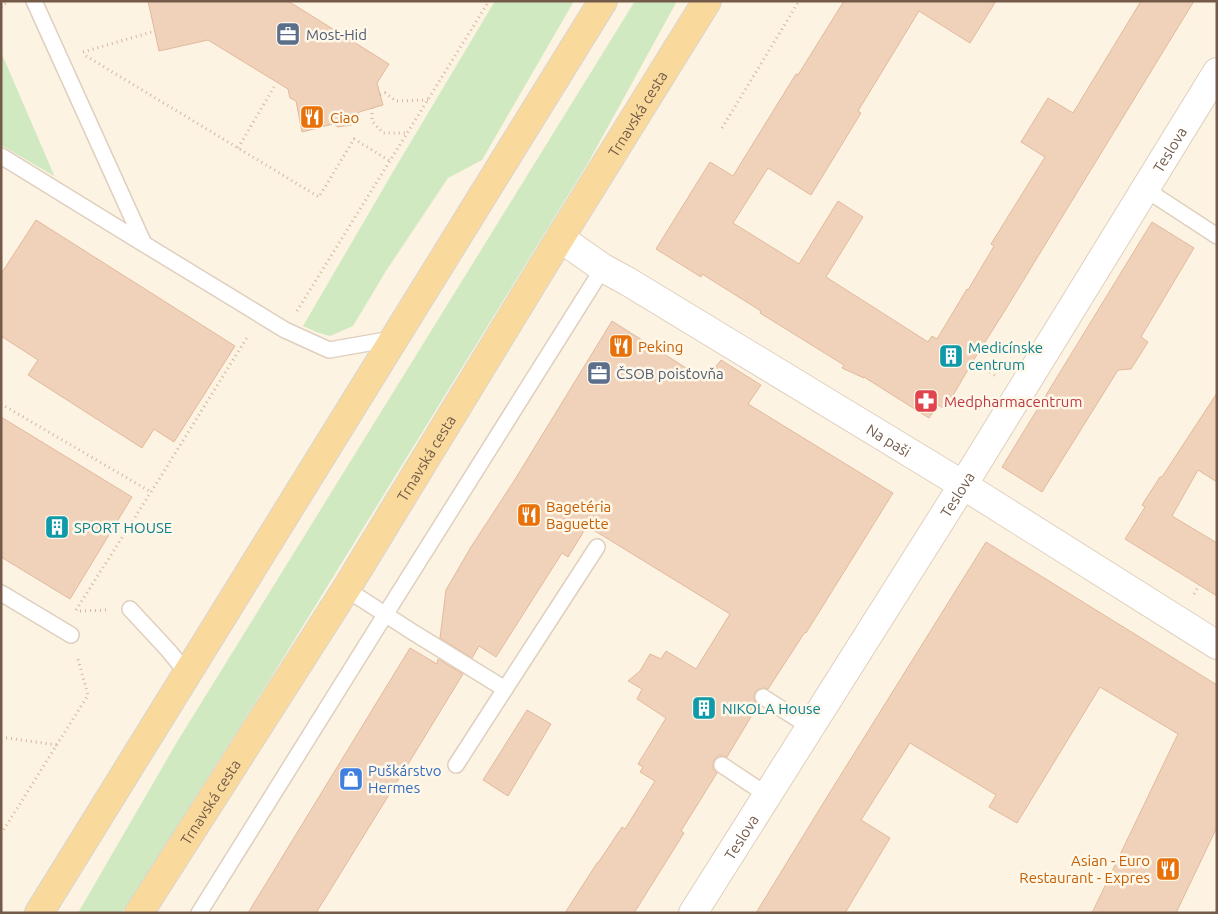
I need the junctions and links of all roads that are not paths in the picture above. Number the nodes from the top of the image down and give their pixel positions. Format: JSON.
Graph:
{"nodes":[{"id":1,"x":34,"y":1,"type":"edge"},
{"id":2,"x":602,"y":1,"type":"edge"},
{"id":3,"x":707,"y":1,"type":"edge"},
{"id":4,"x":1217,"y":72,"type":"edge"},
{"id":5,"x":1,"y":156,"type":"edge"},
{"id":6,"x":1145,"y":189,"type":"junction"},
{"id":7,"x":1217,"y":236,"type":"edge"},
{"id":8,"x":560,"y":238,"type":"junction"},
{"id":9,"x":144,"y":244,"type":"junction"},
{"id":10,"x":603,"y":268,"type":"junction"},
{"id":11,"x":392,"y":340,"type":"junction"},
{"id":12,"x":963,"y":484,"type":"junction"},
{"id":13,"x":597,"y":547,"type":"dead end"},
{"id":14,"x":346,"y":589,"type":"junction"},
{"id":15,"x":1,"y":593,"type":"edge"},
{"id":16,"x":130,"y":609,"type":"road end"},
{"id":17,"x":385,"y":614,"type":"junction"},
{"id":18,"x":71,"y":635,"type":"road end"},
{"id":19,"x":1217,"y":645,"type":"edge"},
{"id":20,"x":187,"y":673,"type":"junction"},
{"id":21,"x":505,"y":689,"type":"junction"},
{"id":22,"x":763,"y":697,"type":"dead end"},
{"id":23,"x":810,"y":727,"type":"junction"},
{"id":24,"x":456,"y":765,"type":"dead end"},
{"id":25,"x":722,"y":765,"type":"dead end"},
{"id":26,"x":767,"y":795,"type":"junction"},
{"id":27,"x":39,"y":913,"type":"edge"},
{"id":28,"x":139,"y":913,"type":"edge"},
{"id":29,"x":199,"y":913,"type":"edge"},
{"id":30,"x":693,"y":913,"type":"edge"}],
"edges":[{"from":1,"to":9,"type":"lane"},
{"from":2,"to":11,"type":"main road"},
{"from":3,"to":8,"type":"main road","name":"Trnavská cesta"},
{"from":4,"to":6,"type":"street","name":"Teslova"},
{"from":5,"to":9,"type":"lane"},
{"from":6,"to":7,"type":"lane"},
{"from":6,"to":12,"type":"street","name":"Teslova"},
{"from":8,"to":10,"type":"street","name":"Na paši"},
{"from":8,"to":14,"type":"main road","name":"Trnavská cesta"},
{"from":9,"to":11,"type":"lane"},
{"from":10,"to":12,"type":"street","name":"Na paši"},
{"from":10,"to":17,"type":"lane"},
{"from":11,"to":20,"type":"main road"},
{"from":12,"to":19,"type":"street","name":"Na paši"},
{"from":12,"to":23,"type":"street","name":"Teslova"},
{"from":13,"to":21,"type":"lane"},
{"from":14,"to":17,"type":"lane"},
{"from":14,"to":28,"type":"main road","name":"Trnavská cesta"},
{"from":15,"to":18,"type":"lane"},
{"from":16,"to":20,"type":"lane"},
{"from":17,"to":21,"type":"lane"},
{"from":17,"to":29,"type":"lane"},
{"from":20,"to":27,"type":"main road"},
{"from":21,"to":24,"type":"lane"},
{"from":22,"to":23,"type":"lane"},
{"from":23,"to":26,"type":"street","name":"Teslova"},
{"from":25,"to":26,"type":"lane"},
{"from":26,"to":30,"type":"street","name":"Teslova"}]}
